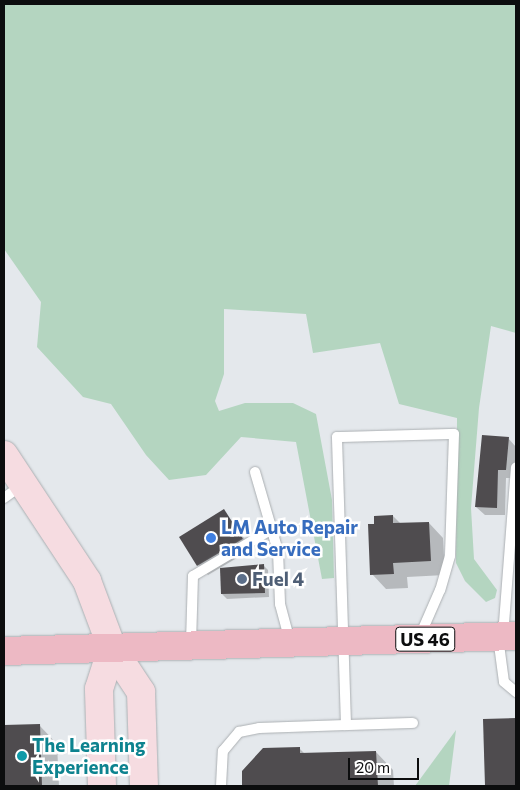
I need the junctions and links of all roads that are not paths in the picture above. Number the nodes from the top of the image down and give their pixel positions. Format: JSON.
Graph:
{"nodes":[{"id":1,"x":4,"y":455,"type":"edge"},
{"id":2,"x":516,"y":468,"type":"edge"},
{"id":3,"x":255,"y":472,"type":"dead end"},
{"id":4,"x":13,"y":491,"type":"edge"},
{"id":5,"x":272,"y":529,"type":"junction"},
{"id":6,"x":506,"y":636,"type":"edge"},
{"id":7,"x":419,"y":639,"type":"junction"},
{"id":8,"x":343,"y":641,"type":"junction"},
{"id":9,"x":290,"y":643,"type":"junction"},
{"id":10,"x":191,"y":646,"type":"junction"},
{"id":11,"x":112,"y":648,"type":"junction"},
{"id":12,"x":4,"y":650,"type":"edge"},
{"id":13,"x":516,"y":692,"type":"edge"},
{"id":14,"x":413,"y":723,"type":"dead end"},
{"id":15,"x":346,"y":725,"type":"junction"},
{"id":16,"x":102,"y":786,"type":"edge"},
{"id":17,"x":144,"y":786,"type":"edge"},
{"id":18,"x":221,"y":786,"type":"edge"}],
"edges":[{"from":1,"to":4,"type":"main road"},
{"from":2,"to":6,"type":"lane"},
{"from":3,"to":5,"type":"lane"},
{"from":4,"to":11,"type":"main road"},
{"from":5,"to":9,"type":"lane"},
{"from":5,"to":10,"type":"lane"},
{"from":6,"to":7,"type":"main road","number":"US 46"},
{"from":6,"to":13,"type":"lane"},
{"from":7,"to":8,"type":"main road","number":"US 46"},
{"from":7,"to":8,"type":"lane"},
{"from":8,"to":9,"type":"main road","number":"US 46"},
{"from":8,"to":15,"type":"lane"},
{"from":9,"to":10,"type":"main road","number":"US 46"},
{"from":10,"to":11,"type":"main road","number":"US 46"},
{"from":11,"to":12,"type":"main road","number":"US 46"},
{"from":11,"to":16,"type":"main road"},
{"from":11,"to":17,"type":"main road"},
{"from":14,"to":15,"type":"lane"},
{"from":15,"to":18,"type":"lane"}]}
